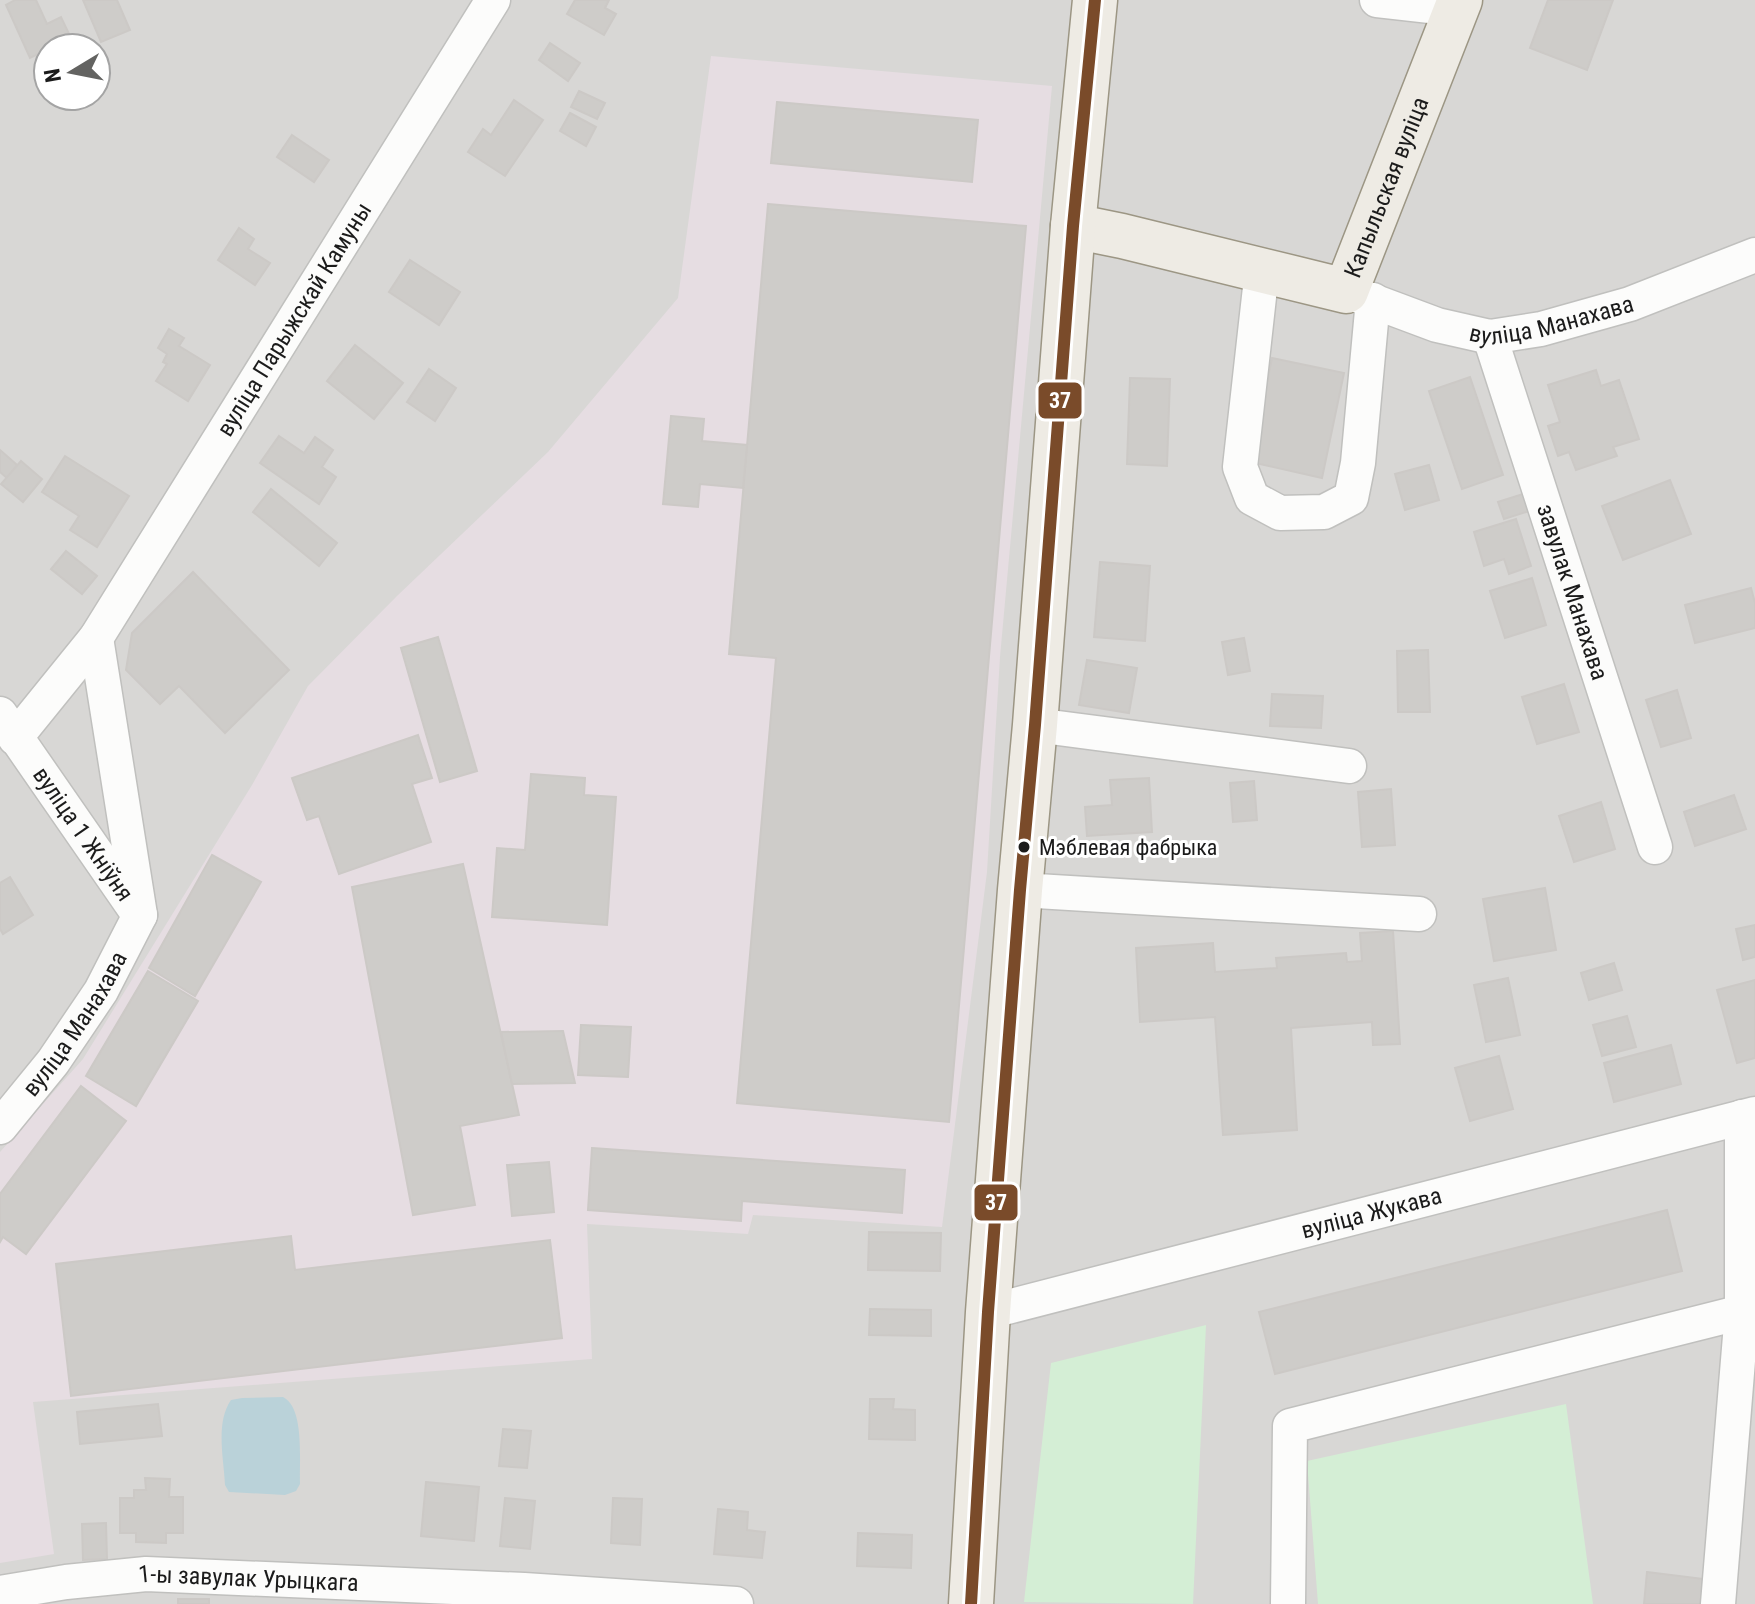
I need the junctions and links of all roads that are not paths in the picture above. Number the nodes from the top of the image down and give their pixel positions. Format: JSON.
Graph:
{"nodes":[{"id":1,"x":493,"y":0,"type":"edge"},
{"id":2,"x":1095,"y":0,"type":"edge"},
{"id":3,"x":1377,"y":0,"type":"edge"},
{"id":4,"x":1458,"y":4,"type":"edge"},
{"id":5,"x":1073,"y":226,"type":"junction"},
{"id":6,"x":1755,"y":255,"type":"edge"},
{"id":7,"x":1262,"y":270,"type":"junction"},
{"id":8,"x":1360,"y":296,"type":"junction"},
{"id":9,"x":1490,"y":337,"type":"junction"},
{"id":10,"x":96,"y":638,"type":"junction"},
{"id":11,"x":1035,"y":725,"type":"junction"},
{"id":12,"x":8,"y":726,"type":"edge"},
{"id":13,"x":1349,"y":766,"type":"dead end"},
{"id":14,"x":1655,"y":847,"type":"dead end"},
{"id":15,"x":1020,"y":890,"type":"junction"},
{"id":16,"x":1419,"y":914,"type":"dead end"},
{"id":17,"x":140,"y":915,"type":"junction"},
{"id":18,"x":1748,"y":1116,"type":"edge"},
{"id":19,"x":0,"y":1127,"type":"edge"},
{"id":20,"x":988,"y":1312,"type":"junction"},
{"id":21,"x":1742,"y":1312,"type":"junction"},
{"id":22,"x":1740,"y":1492,"type":"edge"},
{"id":23,"x":0,"y":1593,"type":"edge"},
{"id":24,"x":523,"y":1597,"type":"edge"},
{"id":25,"x":736,"y":1604,"type":"edge"},
{"id":26,"x":971,"y":1604,"type":"edge"},
{"id":27,"x":1288,"y":1604,"type":"edge"},
{"id":28,"x":1718,"y":1604,"type":"edge"}],
"edges":[{"from":1,"to":10,"type":"street","name":"вуліца Парыжскай Камуны"},
{"from":2,"to":5,"type":"main road"},
{"from":3,"to":4,"type":"street"},
{"from":4,"to":8,"type":"main road","name":"Капыльская вуліца"},
{"from":5,"to":7,"type":"main road","name":"Капыльская вуліца"},
{"from":5,"to":11,"type":"main road"},
{"from":6,"to":9,"type":"street","name":"вуліца Манахава"},
{"from":7,"to":8,"type":"main road","name":"Капыльская вуліца"},
{"from":7,"to":8,"type":"street"},
{"from":8,"to":9,"type":"street","name":"вуліца Манахава"},
{"from":9,"to":14,"type":"street","name":"завулак Манахава"},
{"from":10,"to":12,"type":"street","name":"вуліца Парыжскай Камуны"},
{"from":10,"to":17,"type":"street"},
{"from":11,"to":13,"type":"street"},
{"from":11,"to":15,"type":"main road"},
{"from":12,"to":17,"type":"street","name":"вуліца 1 Жніўня"},
{"from":15,"to":16,"type":"street"},
{"from":15,"to":20,"type":"main road"},
{"from":17,"to":19,"type":"street","name":"вуліца Манахава"},
{"from":18,"to":20,"type":"street","name":"вуліца Жукава"},
{"from":18,"to":21,"type":"street"},
{"from":20,"to":26,"type":"main road"},
{"from":21,"to":22,"type":"street"},
{"from":21,"to":27,"type":"street"},
{"from":22,"to":28,"type":"street"},
{"from":23,"to":24,"type":"street","name":"1-ы завулак Урыцкага"},
{"from":24,"to":25,"type":"street","name":"1-ы завулак Урыцкага"}]}
